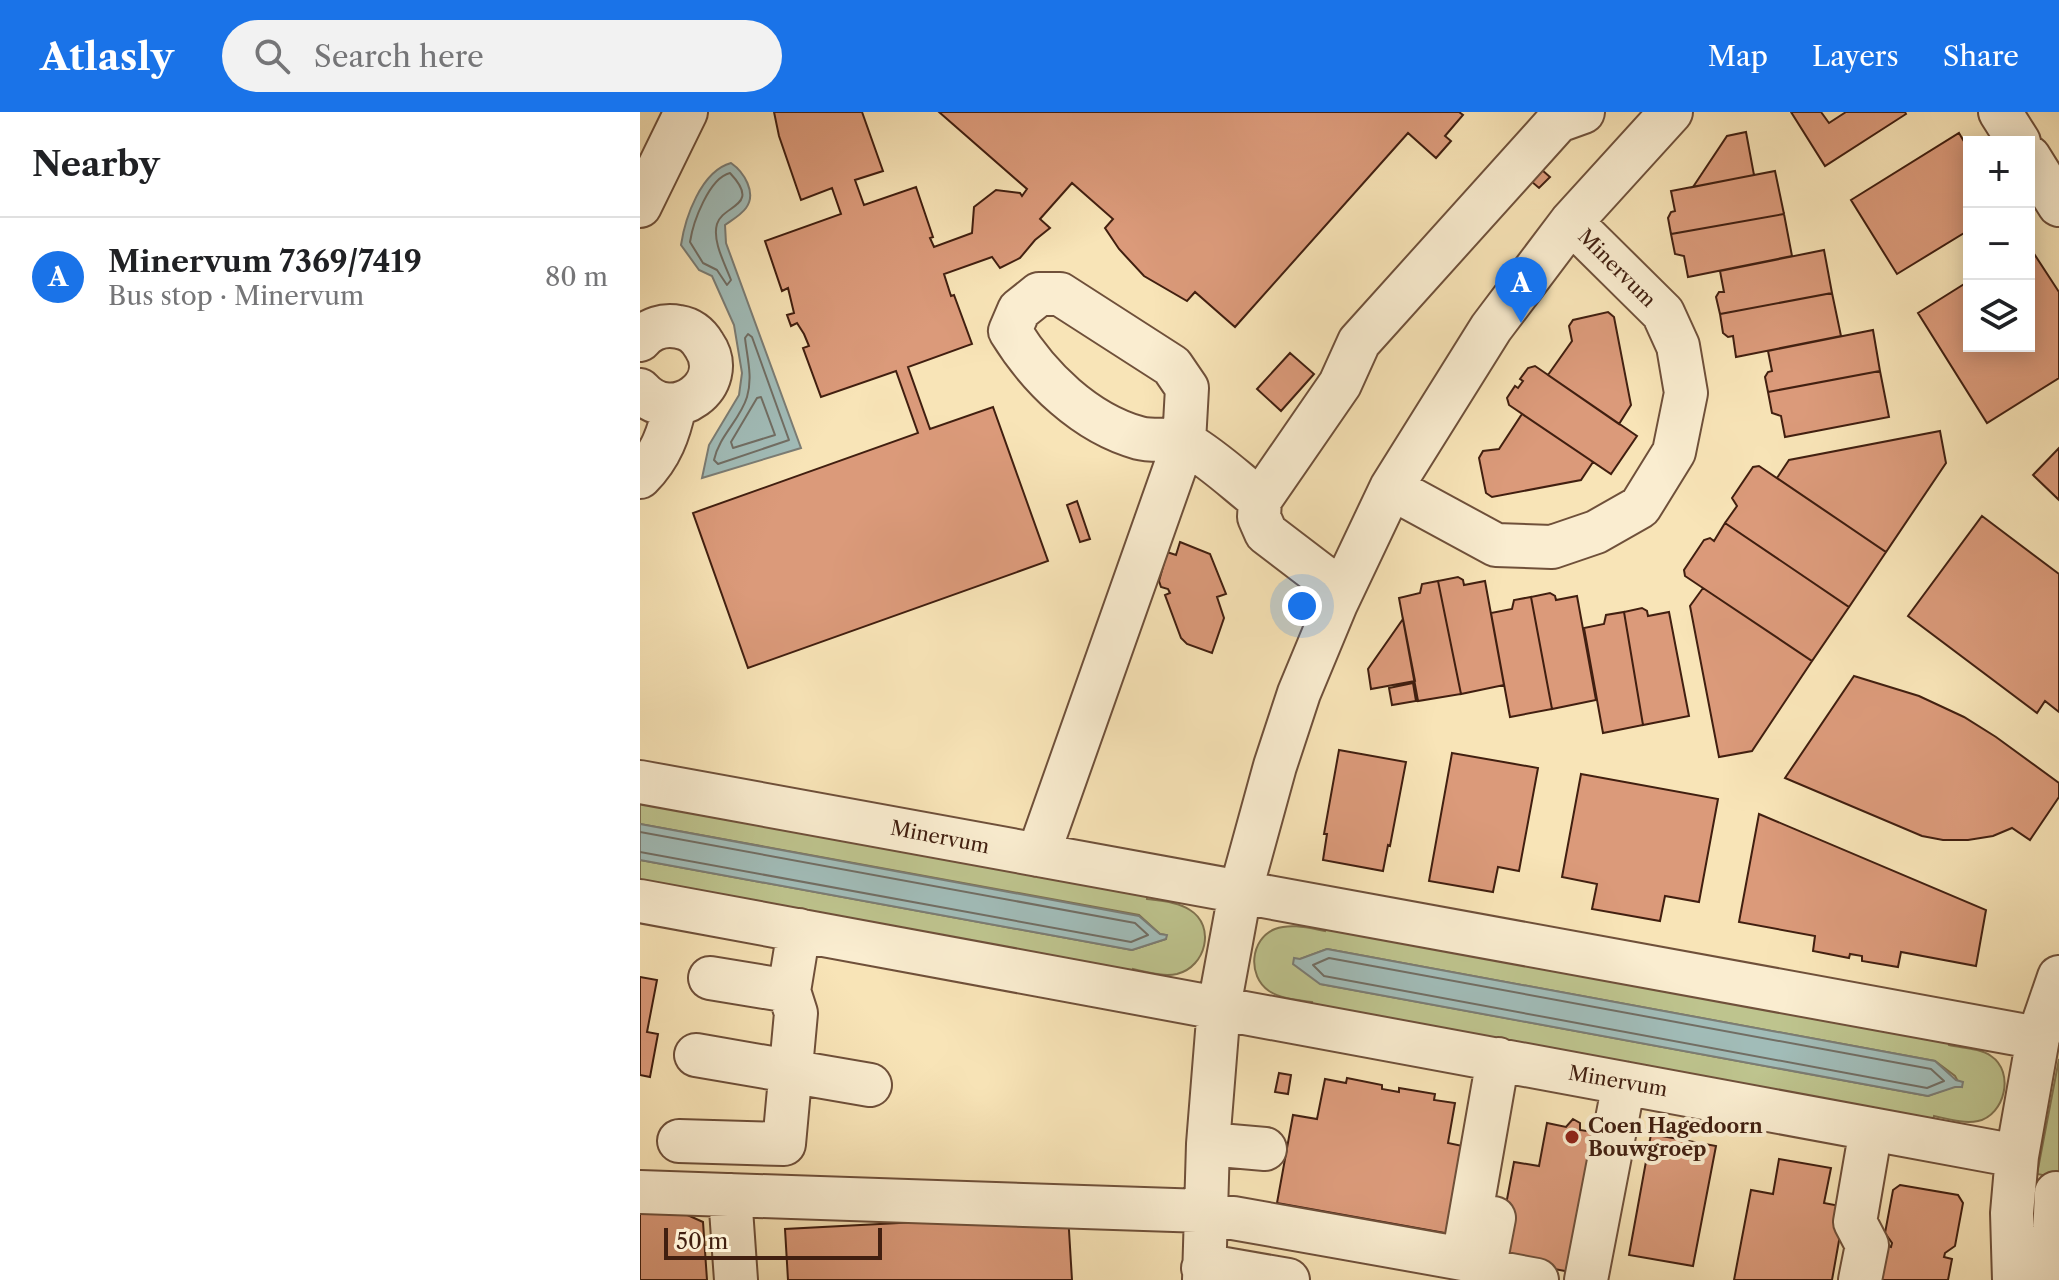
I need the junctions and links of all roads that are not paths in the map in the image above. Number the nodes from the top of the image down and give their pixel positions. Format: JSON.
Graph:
{"nodes":[{"id":1,"x":686,"y":112,"type":"edge"},
{"id":2,"x":1583,"y":112,"type":"edge"},
{"id":3,"x":1671,"y":112,"type":"edge"},
{"id":4,"x":2000,"y":112,"type":"edge"},
{"id":5,"x":2015,"y":136,"type":"edge"},
{"id":6,"x":2035,"y":167,"type":"edge"},
{"id":7,"x":2059,"y":205,"type":"edge"},
{"id":8,"x":640,"y":206,"type":"edge"},
{"id":9,"x":1571,"y":222,"type":"junction"},
{"id":10,"x":640,"y":340,"type":"edge"},
{"id":11,"x":658,"y":398,"type":"edge"},
{"id":12,"x":640,"y":477,"type":"edge"},
{"id":13,"x":1391,"y":488,"type":"junction"},
{"id":14,"x":1260,"y":500,"type":"junction"},
{"id":15,"x":1342,"y":591,"type":"junction"},
{"id":16,"x":640,"y":782,"type":"edge"},
{"id":17,"x":1038,"y":855,"type":"junction"},
{"id":18,"x":1240,"y":893,"type":"junction"},
{"id":19,"x":640,"y":901,"type":"edge"},
{"id":20,"x":799,"y":930,"type":"junction"},
{"id":21,"x":2059,"y":977,"type":"edge"},
{"id":22,"x":710,"y":978,"type":"dead end"},
{"id":23,"x":789,"y":991,"type":"junction"},
{"id":24,"x":1219,"y":1007,"type":"junction"},
{"id":25,"x":2038,"y":1038,"type":"junction"},
{"id":26,"x":696,"y":1055,"type":"dead end"},
{"id":27,"x":1510,"y":1061,"type":"junction"},
{"id":28,"x":791,"y":1071,"type":"junction"},
{"id":29,"x":870,"y":1085,"type":"dead end"},
{"id":30,"x":1638,"y":1085,"type":"junction"},
{"id":31,"x":1871,"y":1129,"type":"junction"},
{"id":32,"x":679,"y":1141,"type":"dead end"},
{"id":33,"x":1208,"y":1144,"type":"junction"},
{"id":34,"x":1265,"y":1149,"type":"dead end"},
{"id":35,"x":2017,"y":1156,"type":"junction"},
{"id":36,"x":640,"y":1192,"type":"edge"},
{"id":37,"x":2056,"y":1193,"type":"dead end"},
{"id":38,"x":730,"y":1195,"type":"junction"},
{"id":39,"x":1204,"y":1214,"type":"junction"},
{"id":40,"x":1204,"y":1274,"type":"edge"},
{"id":41,"x":736,"y":1280,"type":"edge"},
{"id":42,"x":1288,"y":1280,"type":"edge"},
{"id":43,"x":1537,"y":1280,"type":"edge"},
{"id":44,"x":1586,"y":1280,"type":"edge"},
{"id":45,"x":1614,"y":1280,"type":"edge"},
{"id":46,"x":1860,"y":1280,"type":"edge"},
{"id":47,"x":2014,"y":1280,"type":"edge"},
{"id":48,"x":2052,"y":1280,"type":"edge"}],
"edges":[{"from":1,"to":8,"type":"street"},
{"from":2,"to":14,"type":"street"},
{"from":3,"to":9,"type":"street","name":"Minervum"},
{"from":4,"to":5,"type":"street"},
{"from":6,"to":7,"type":"street"},
{"from":9,"to":13,"type":"street","name":"Minervum"},
{"from":9,"to":13,"type":"street","name":"Minervum"},
{"from":10,"to":11,"type":"street"},
{"from":11,"to":12,"type":"street"},
{"from":13,"to":15,"type":"street","name":"Minervum"},
{"from":14,"to":15,"type":"street"},
{"from":14,"to":17,"type":"street"},
{"from":15,"to":18,"type":"street","name":"Minervum"},
{"from":16,"to":17,"type":"street","name":"Minervum"},
{"from":17,"to":18,"type":"street","name":"Minervum"},
{"from":18,"to":24,"type":"street","name":"Minervum"},
{"from":18,"to":25,"type":"street","name":"Minervum"},
{"from":19,"to":20,"type":"street","name":"Minervum"},
{"from":20,"to":23,"type":"street"},
{"from":20,"to":24,"type":"street","name":"Minervum"},
{"from":21,"to":25,"type":"street"},
{"from":22,"to":23,"type":"street"},
{"from":23,"to":28,"type":"street"},
{"from":24,"to":27,"type":"street","name":"Minervum"},
{"from":24,"to":33,"type":"street","name":"Minervum"},
{"from":25,"to":35,"type":"street"},
{"from":26,"to":28,"type":"street"},
{"from":27,"to":30,"type":"street","name":"Minervum"},
{"from":27,"to":39,"type":"street"},
{"from":27,"to":43,"type":"street"},
{"from":28,"to":29,"type":"street"},
{"from":28,"to":32,"type":"street"},
{"from":30,"to":31,"type":"street","name":"Minervum"},
{"from":30,"to":44,"type":"street"},
{"from":30,"to":45,"type":"street"},
{"from":31,"to":35,"type":"street","name":"Minervum"},
{"from":31,"to":46,"type":"street"},
{"from":33,"to":34,"type":"street"},
{"from":33,"to":39,"type":"street","name":"Minervum"},
{"from":35,"to":47,"type":"street"},
{"from":36,"to":38,"type":"street"},
{"from":37,"to":48,"type":"street"},
{"from":38,"to":39,"type":"street"},
{"from":38,"to":41,"type":"street"},
{"from":39,"to":40,"type":"street","name":"Minervum"},
{"from":40,"to":42,"type":"street"}]}
